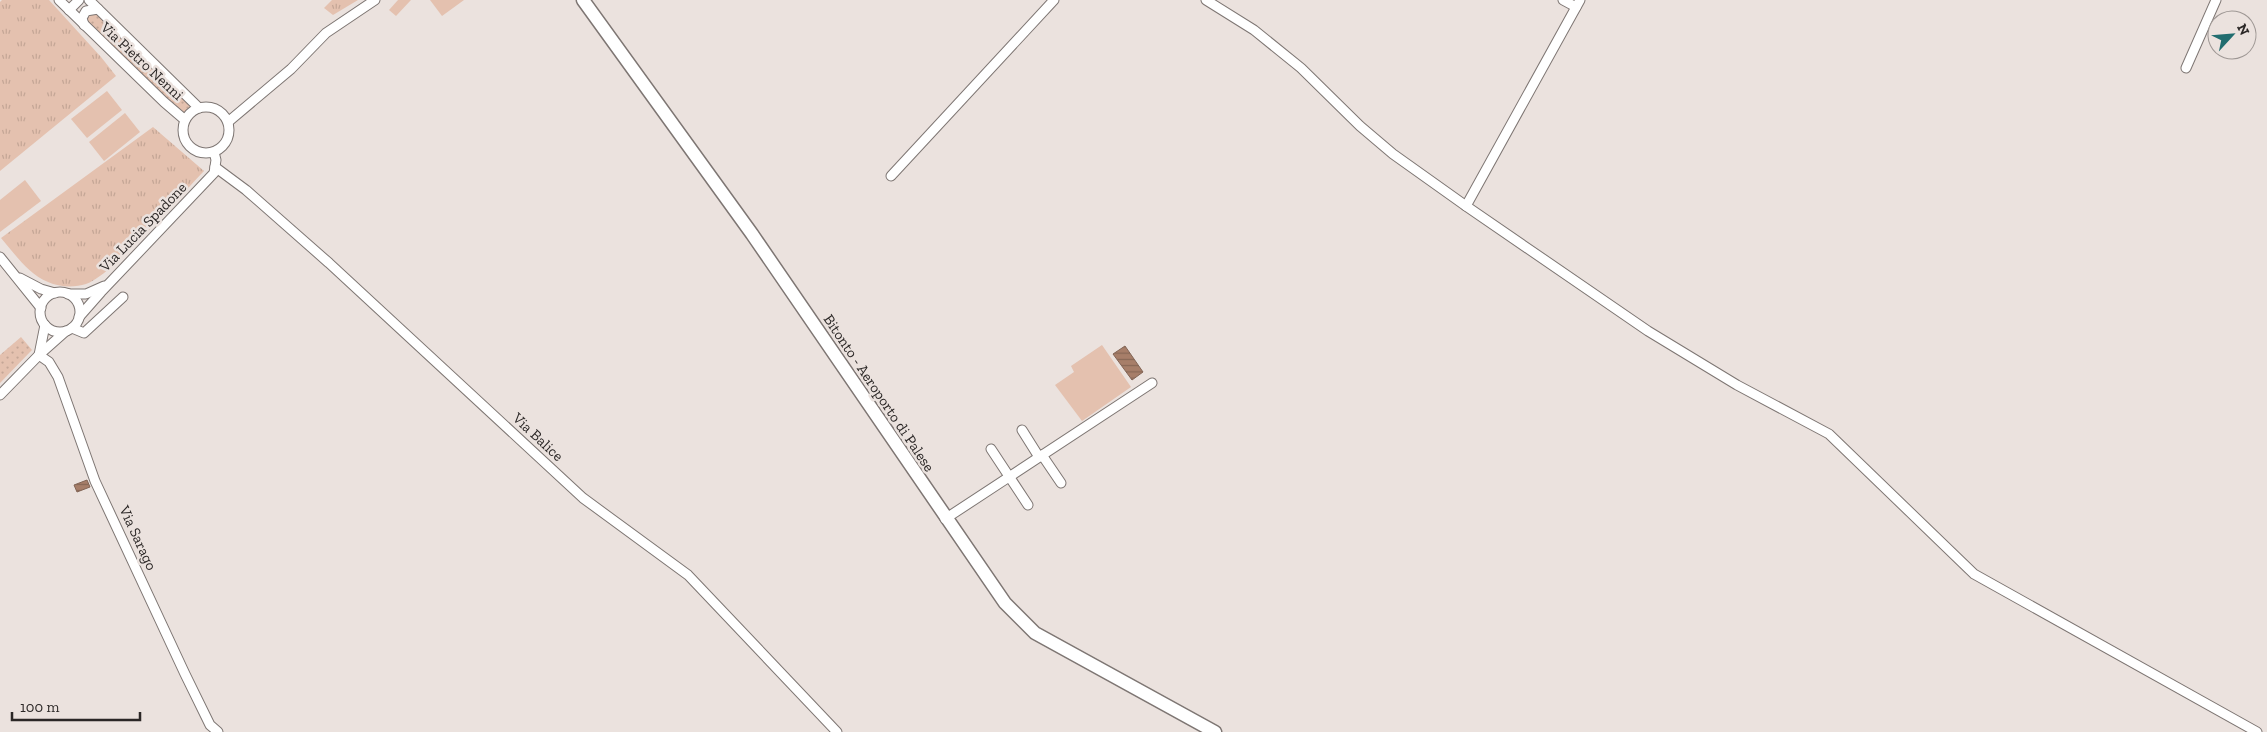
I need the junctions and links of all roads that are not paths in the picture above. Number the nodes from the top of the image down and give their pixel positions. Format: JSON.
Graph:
{"nodes":[{"id":1,"x":59,"y":0,"type":"edge"},
{"id":2,"x":79,"y":0,"type":"edge"},
{"id":3,"x":89,"y":0,"type":"edge"},
{"id":4,"x":375,"y":0,"type":"edge"},
{"id":5,"x":582,"y":0,"type":"edge"},
{"id":6,"x":1054,"y":0,"type":"edge"},
{"id":7,"x":1206,"y":0,"type":"edge"},
{"id":8,"x":1562,"y":0,"type":"edge"},
{"id":9,"x":2216,"y":0,"type":"edge"},
{"id":10,"x":1578,"y":4,"type":"edge"},
{"id":11,"x":98,"y":9,"type":"junction"},
{"id":12,"x":69,"y":10,"type":"junction"},
{"id":13,"x":84,"y":25,"type":"junction"},
{"id":14,"x":2186,"y":68,"type":"dead end"},
{"id":15,"x":199,"y":108,"type":"junction"},
{"id":16,"x":185,"y":120,"type":"junction"},
{"id":17,"x":228,"y":122,"type":"junction"},
{"id":18,"x":214,"y":152,"type":"dead end"},
{"id":19,"x":215,"y":167,"type":"junction"},
{"id":20,"x":891,"y":176,"type":"dead end"},
{"id":21,"x":1466,"y":206,"type":"junction"},
{"id":22,"x":0,"y":257,"type":"edge"},
{"id":23,"x":16,"y":276,"type":"junction"},
{"id":24,"x":108,"y":284,"type":"junction"},
{"id":25,"x":55,"y":293,"type":"junction"},
{"id":26,"x":68,"y":294,"type":"junction"},
{"id":27,"x":123,"y":297,"type":"dead end"},
{"id":28,"x":41,"y":308,"type":"junction"},
{"id":29,"x":79,"y":317,"type":"junction"},
{"id":30,"x":45,"y":326,"type":"junction"},
{"id":31,"x":69,"y":330,"type":"junction"},
{"id":32,"x":39,"y":355,"type":"junction"},
{"id":33,"x":1152,"y":383,"type":"dead end"},
{"id":34,"x":0,"y":395,"type":"edge"},
{"id":35,"x":1022,"y":430,"type":"dead end"},
{"id":36,"x":991,"y":449,"type":"dead end"},
{"id":37,"x":1041,"y":456,"type":"junction"},
{"id":38,"x":1009,"y":477,"type":"junction"},
{"id":39,"x":1061,"y":483,"type":"dead end"},
{"id":40,"x":1028,"y":505,"type":"dead end"},
{"id":41,"x":945,"y":519,"type":"junction"},
{"id":42,"x":218,"y":732,"type":"edge"},
{"id":43,"x":837,"y":732,"type":"edge"},
{"id":44,"x":1215,"y":732,"type":"edge"},
{"id":45,"x":2257,"y":732,"type":"edge"}],
"edges":[{"from":1,"to":12,"type":"street","name":"Via Pietro Nenni"},
{"from":2,"to":12,"type":"street"},
{"from":3,"to":11,"type":"street","name":"Via Pietro Nenni"},
{"from":4,"to":17,"type":"street"},
{"from":5,"to":41,"type":"main road","name":"Bitonto - Aeroporto di Palese"},
{"from":6,"to":20,"type":"street"},
{"from":7,"to":21,"type":"street"},
{"from":8,"to":10,"type":"street"},
{"from":9,"to":14,"type":"street"},
{"from":10,"to":21,"type":"street"},
{"from":11,"to":13,"type":"street"},
{"from":11,"to":15,"type":"street","name":"Via Pietro Nenni"},
{"from":12,"to":13,"type":"street","name":"Via Pietro Nenni"},
{"from":13,"to":16,"type":"street","name":"Via Pietro Nenni"},
{"from":15,"to":16,"type":"street"},
{"from":15,"to":17,"type":"street"},
{"from":16,"to":17,"type":"street"},
{"from":18,"to":19,"type":"street"},
{"from":19,"to":24,"type":"street","name":"Via Lucia Spadone"},
{"from":19,"to":43,"type":"street","name":"Via Balice"},
{"from":21,"to":45,"type":"street"},
{"from":22,"to":23,"type":"street"},
{"from":23,"to":25,"type":"street"},
{"from":23,"to":28,"type":"street"},
{"from":24,"to":26,"type":"street"},
{"from":24,"to":29,"type":"street","name":"Via Lucia Spadone"},
{"from":25,"to":26,"type":"street"},
{"from":25,"to":28,"type":"street"},
{"from":26,"to":29,"type":"street"},
{"from":27,"to":31,"type":"street"},
{"from":28,"to":30,"type":"street"},
{"from":29,"to":31,"type":"street"},
{"from":30,"to":31,"type":"street"},
{"from":30,"to":32,"type":"street"},
{"from":31,"to":32,"type":"street"},
{"from":32,"to":34,"type":"street"},
{"from":32,"to":42,"type":"street","name":"Via Sarago"},
{"from":33,"to":37,"type":"street"},
{"from":35,"to":37,"type":"street"},
{"from":36,"to":38,"type":"street"},
{"from":37,"to":38,"type":"street"},
{"from":37,"to":39,"type":"street"},
{"from":38,"to":40,"type":"street"},
{"from":38,"to":41,"type":"street"},
{"from":41,"to":44,"type":"main road","name":"Bitonto - Aeroporto di Palese"}]}
